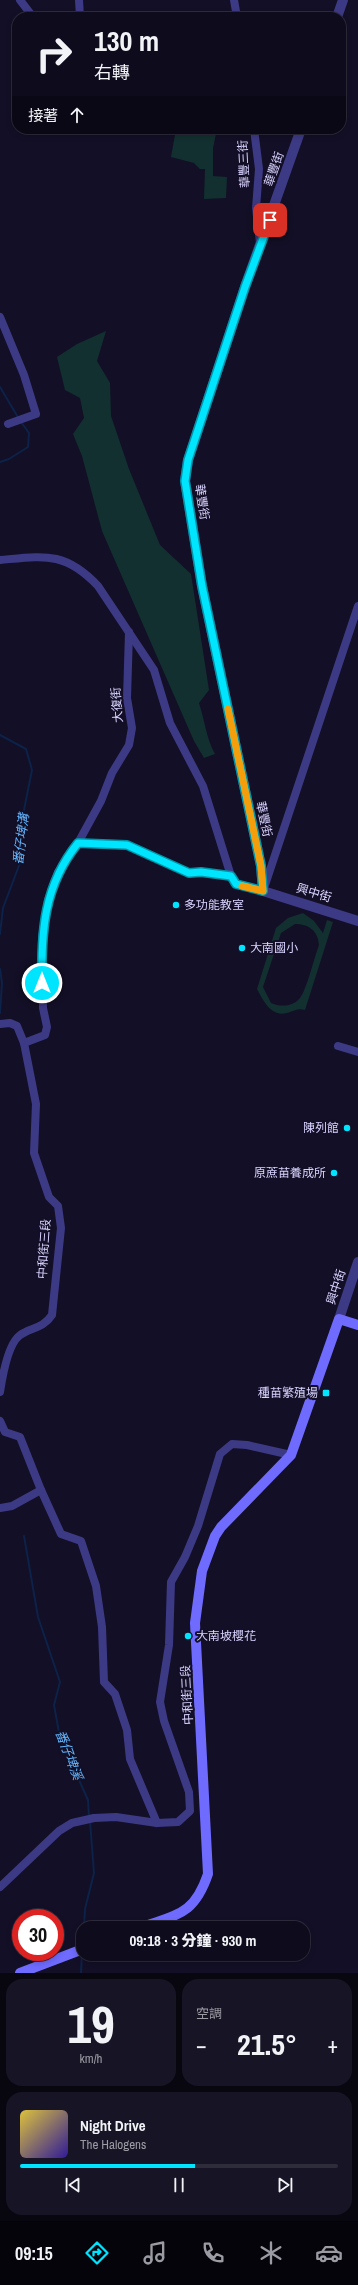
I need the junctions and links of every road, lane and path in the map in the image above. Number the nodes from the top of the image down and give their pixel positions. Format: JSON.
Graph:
{"nodes":[{"id":1,"x":20,"y":0,"type":"edge"},
{"id":2,"x":79,"y":0,"type":"edge"},
{"id":3,"x":234,"y":0,"type":"edge"},
{"id":4,"x":343,"y":0,"type":"edge"},
{"id":5,"x":29,"y":12,"type":"edge"},
{"id":6,"x":80,"y":12,"type":"edge"},
{"id":7,"x":236,"y":12,"type":"edge"},
{"id":8,"x":339,"y":12,"type":"edge"},
{"id":9,"x":255,"y":134,"type":"edge"},
{"id":10,"x":299,"y":134,"type":"edge"},
{"id":11,"x":261,"y":246,"type":"junction"},
{"id":12,"x":0,"y":318,"type":"edge"},
{"id":13,"x":8,"y":424,"type":"dead end"},
{"id":14,"x":0,"y":560,"type":"edge"},
{"id":15,"x":358,"y":606,"type":"edge"},
{"id":16,"x":129,"y":632,"type":"junction"},
{"id":17,"x":78,"y":843,"type":"junction"},
{"id":18,"x":231,"y":876,"type":"junction"},
{"id":19,"x":263,"y":891,"type":"junction"},
{"id":20,"x":358,"y":920,"type":"edge"},
{"id":21,"x":0,"y":1024,"type":"edge"},
{"id":22,"x":24,"y":1044,"type":"junction"},
{"id":23,"x":338,"y":1046,"type":"dead end"},
{"id":24,"x":358,"y":1052,"type":"edge"},
{"id":25,"x":358,"y":1262,"type":"edge"},
{"id":26,"x":339,"y":1319,"type":"junction"},
{"id":27,"x":358,"y":1325,"type":"edge"},
{"id":28,"x":0,"y":1392,"type":"edge"},
{"id":29,"x":0,"y":1421,"type":"edge"},
{"id":30,"x":290,"y":1455,"type":"junction"},
{"id":31,"x":41,"y":1490,"type":"junction"},
{"id":32,"x":0,"y":1508,"type":"edge"},
{"id":33,"x":157,"y":1822,"type":"junction"},
{"id":34,"x":0,"y":1887,"type":"edge"},
{"id":35,"x":159,"y":1921,"type":"edge"},
{"id":36,"x":76,"y":1952,"type":"edge"},
{"id":37,"x":20,"y":1973,"type":"edge"}],
"edges":[{"from":1,"to":5,"type":"street"},
{"from":2,"to":6,"type":"street"},
{"from":3,"to":7,"type":"street"},
{"from":4,"to":8,"type":"street"},
{"from":9,"to":11,"type":"street","name":"華豐三街"},
{"from":10,"to":11,"type":"street","name":"華豐街"},
{"from":11,"to":19,"type":"street","name":"華豐街"},
{"from":12,"to":13,"type":"street"},
{"from":14,"to":16,"type":"street"},
{"from":15,"to":19,"type":"street"},
{"from":16,"to":17,"type":"street","name":"大復街"},
{"from":16,"to":18,"type":"street"},
{"from":17,"to":18,"type":"street"},
{"from":17,"to":22,"type":"street","name":"大復街"},
{"from":18,"to":19,"type":"street"},
{"from":19,"to":20,"type":"street","name":"興中街"},
{"from":21,"to":22,"type":"street","name":"中和街三段"},
{"from":22,"to":28,"type":"street","name":"中和街三段"},
{"from":23,"to":24,"type":"street"},
{"from":25,"to":26,"type":"street","name":"興中街"},
{"from":26,"to":27,"type":"main road"},
{"from":26,"to":30,"type":"main road","name":"中和街三段"},
{"from":29,"to":31,"type":"street"},
{"from":30,"to":33,"type":"street","name":"中和街三段"},
{"from":30,"to":35,"type":"main road","name":"中和街三段"},
{"from":31,"to":32,"type":"street"},
{"from":31,"to":33,"type":"street"},
{"from":33,"to":34,"type":"street","name":"中和街三段"},
{"from":36,"to":37,"type":"main road"}]}
